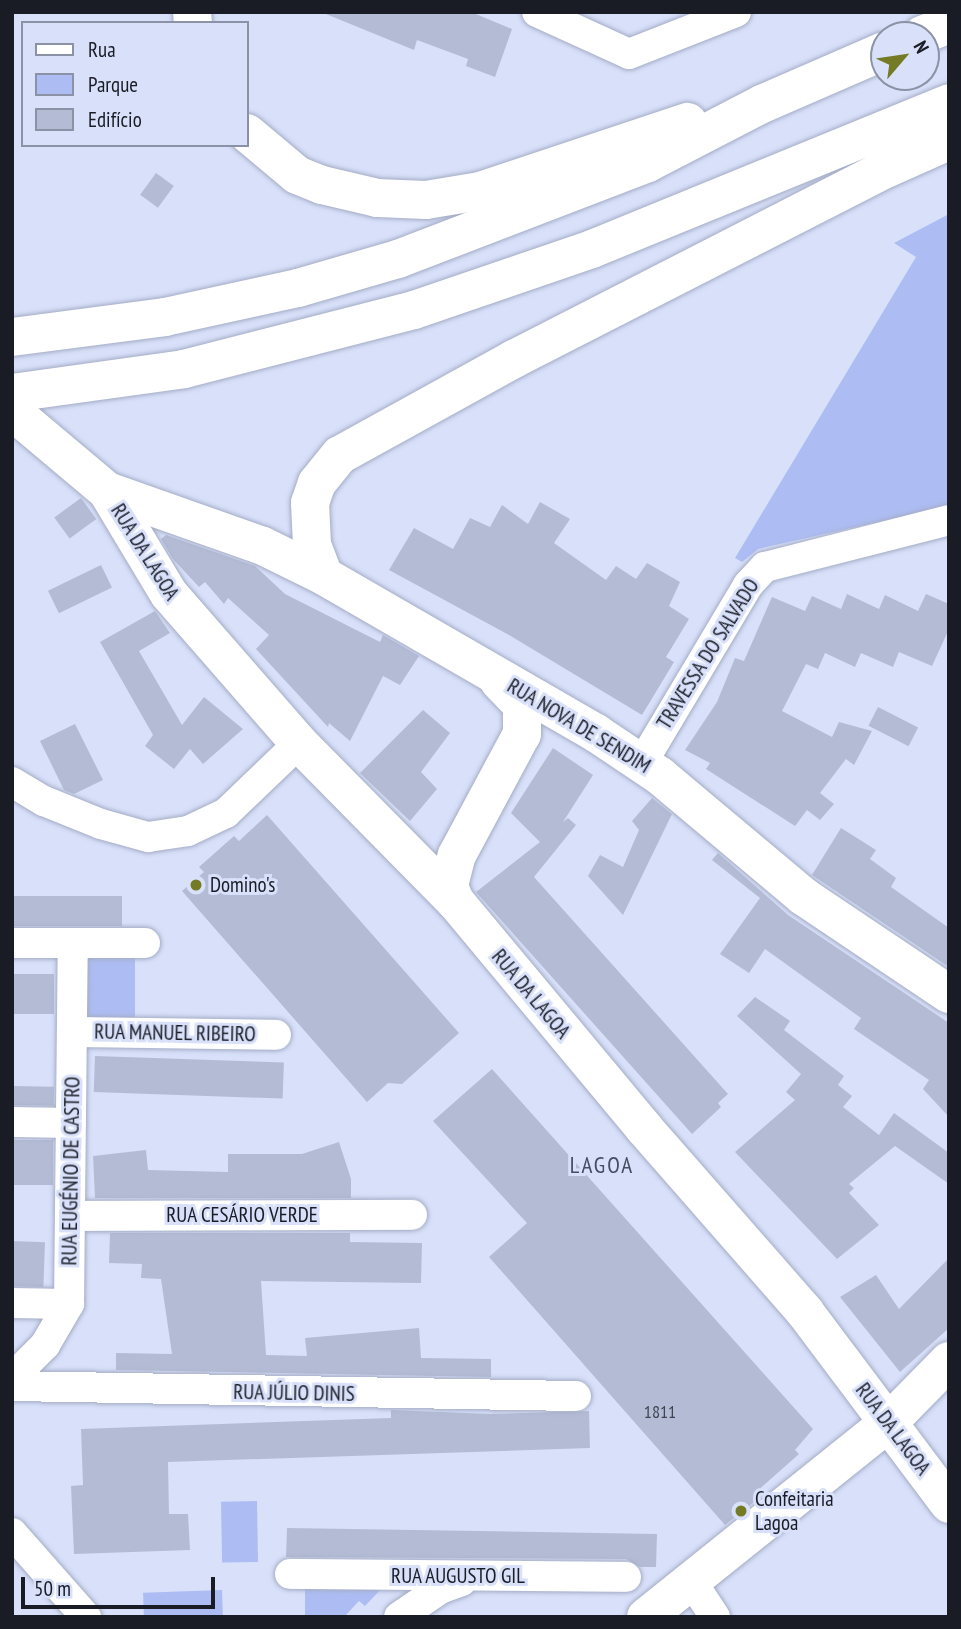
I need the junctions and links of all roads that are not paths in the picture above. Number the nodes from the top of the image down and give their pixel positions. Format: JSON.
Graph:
{"nodes":[{"id":1,"x":537,"y":12,"type":"edge"},
{"id":2,"x":736,"y":12,"type":"edge"},
{"id":3,"x":870,"y":57,"type":"edge"},
{"id":4,"x":949,"y":103,"type":"edge"},
{"id":5,"x":762,"y":104,"type":"junction"},
{"id":6,"x":248,"y":134,"type":"edge"},
{"id":7,"x":949,"y":141,"type":"edge"},
{"id":8,"x":12,"y":337,"type":"edge"},
{"id":9,"x":12,"y":393,"type":"edge"},
{"id":10,"x":12,"y":411,"type":"edge"},
{"id":11,"x":103,"y":487,"type":"junction"},
{"id":12,"x":175,"y":516,"type":"junction"},
{"id":13,"x":949,"y":520,"type":"edge"},
{"id":14,"x":137,"y":546,"type":"junction"},
{"id":15,"x":324,"y":576,"type":"junction"},
{"id":16,"x":474,"y":663,"type":"junction"},
{"id":17,"x":596,"y":733,"type":"junction"},
{"id":18,"x":299,"y":743,"type":"junction"},
{"id":19,"x":518,"y":747,"type":"junction"},
{"id":20,"x":642,"y":762,"type":"junction"},
{"id":21,"x":12,"y":782,"type":"edge"},
{"id":22,"x":469,"y":831,"type":"junction"},
{"id":23,"x":408,"y":851,"type":"junction"},
{"id":24,"x":455,"y":901,"type":"junction"},
{"id":25,"x":12,"y":943,"type":"edge"},
{"id":26,"x":73,"y":943,"type":"junction"},
{"id":27,"x":145,"y":943,"type":"dead end"},
{"id":28,"x":949,"y":994,"type":"edge"},
{"id":29,"x":73,"y":1032,"type":"junction"},
{"id":30,"x":276,"y":1035,"type":"dead end"},
{"id":31,"x":12,"y":1122,"type":"edge"},
{"id":32,"x":71,"y":1123,"type":"junction"},
{"id":33,"x":412,"y":1215,"type":"dead end"},
{"id":34,"x":72,"y":1216,"type":"junction"},
{"id":35,"x":12,"y":1303,"type":"edge"},
{"id":36,"x":69,"y":1304,"type":"junction"},
{"id":37,"x":949,"y":1361,"type":"edge"},
{"id":38,"x":12,"y":1378,"type":"edge"},
{"id":39,"x":949,"y":1384,"type":"edge"},
{"id":40,"x":12,"y":1386,"type":"edge"},
{"id":41,"x":576,"y":1396,"type":"dead end"},
{"id":42,"x":888,"y":1423,"type":"junction"},
{"id":43,"x":949,"y":1504,"type":"edge"},
{"id":44,"x":12,"y":1533,"type":"edge"},
{"id":45,"x":290,"y":1574,"type":"dead end"},
{"id":46,"x":476,"y":1577,"type":"junction"},
{"id":47,"x":626,"y":1577,"type":"dead end"},
{"id":48,"x":692,"y":1582,"type":"junction"},
{"id":49,"x":86,"y":1617,"type":"edge"},
{"id":50,"x":400,"y":1617,"type":"edge"},
{"id":51,"x":646,"y":1617,"type":"edge"},
{"id":52,"x":715,"y":1617,"type":"edge"}],
"edges":[{"from":1,"to":2,"type":"street"},
{"from":3,"to":5,"type":"main road"},
{"from":4,"to":9,"type":"main road"},
{"from":5,"to":6,"type":"main road"},
{"from":5,"to":8,"type":"main road"},
{"from":7,"to":15,"type":"main road"},
{"from":10,"to":11,"type":"main road"},
{"from":11,"to":12,"type":"main road","name":"RUA NOVA DE SENDIM"},
{"from":11,"to":14,"type":"main road","name":"RUA DA LAGOA"},
{"from":12,"to":14,"type":"main road"},
{"from":12,"to":15,"type":"main road","name":"RUA NOVA DE SENDIM"},
{"from":13,"to":20,"type":"street","name":"TRAVESSA DO SALVADO"},
{"from":14,"to":18,"type":"main road","name":"RUA DA LAGOA"},
{"from":15,"to":16,"type":"main road","name":"RUA NOVA DE SENDIM"},
{"from":16,"to":17,"type":"main road","name":"RUA NOVA DE SENDIM"},
{"from":16,"to":19,"type":"main road"},
{"from":17,"to":19,"type":"main road"},
{"from":17,"to":20,"type":"main road","name":"RUA NOVA DE SENDIM"},
{"from":18,"to":21,"type":"street"},
{"from":18,"to":23,"type":"main road","name":"RUA DA LAGOA"},
{"from":19,"to":22,"type":"main road"},
{"from":20,"to":28,"type":"main road","name":"RUA NOVA DE SENDIM"},
{"from":22,"to":23,"type":"main road"},
{"from":22,"to":24,"type":"main road"},
{"from":23,"to":24,"type":"main road","name":"RUA DA LAGOA"},
{"from":24,"to":42,"type":"main road","name":"RUA DA LAGOA"},
{"from":25,"to":26,"type":"street"},
{"from":26,"to":27,"type":"street"},
{"from":26,"to":29,"type":"street","name":"RUA EUGÉNIO DE CASTRO"},
{"from":29,"to":30,"type":"street","name":"RUA MANUEL RIBEIRO"},
{"from":29,"to":32,"type":"street","name":"RUA EUGÉNIO DE CASTRO"},
{"from":31,"to":32,"type":"street"},
{"from":32,"to":34,"type":"street","name":"RUA EUGÉNIO DE CASTRO"},
{"from":33,"to":34,"type":"street","name":"RUA CESÁRIO VERDE"},
{"from":34,"to":36,"type":"street","name":"RUA EUGÉNIO DE CASTRO"},
{"from":35,"to":36,"type":"street"},
{"from":36,"to":38,"type":"street","name":"RUA EUGÉNIO DE CASTRO"},
{"from":37,"to":42,"type":"main road"},
{"from":39,"to":42,"type":"main road"},
{"from":40,"to":41,"type":"street","name":"RUA JÚLIO DINIS"},
{"from":42,"to":43,"type":"main road","name":"RUA DA LAGOA"},
{"from":42,"to":48,"type":"main road"},
{"from":44,"to":49,"type":"street"},
{"from":45,"to":46,"type":"street","name":"RUA AUGUSTO GIL"},
{"from":46,"to":47,"type":"street","name":"RUA AUGUSTO GIL"},
{"from":46,"to":50,"type":"street"},
{"from":48,"to":51,"type":"main road"},
{"from":48,"to":52,"type":"street"}]}
